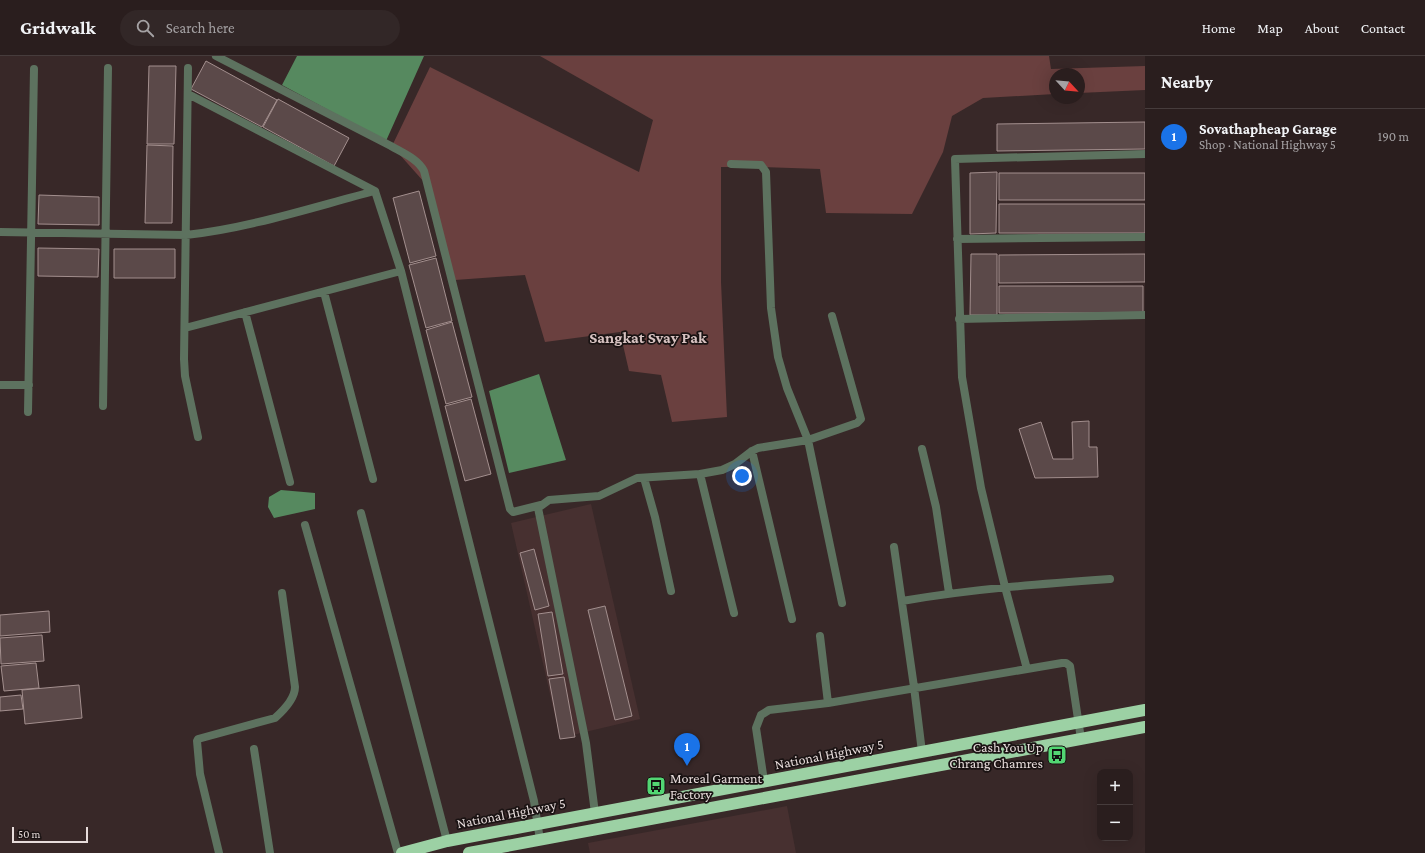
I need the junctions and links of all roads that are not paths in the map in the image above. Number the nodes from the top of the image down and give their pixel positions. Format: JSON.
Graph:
{"nodes":[{"id":1,"x":216,"y":56,"type":"edge"},
{"id":2,"x":108,"y":68,"type":"dead end"},
{"id":3,"x":188,"y":68,"type":"dead end"},
{"id":4,"x":34,"y":69,"type":"dead end"},
{"id":5,"x":188,"y":94,"type":"junction"},
{"id":6,"x":1145,"y":154,"type":"edge"},
{"id":7,"x":731,"y":164,"type":"dead end"},
{"id":8,"x":375,"y":191,"type":"junction"},
{"id":9,"x":0,"y":232,"type":"edge"},
{"id":10,"x":31,"y":233,"type":"junction"},
{"id":11,"x":106,"y":234,"type":"junction"},
{"id":12,"x":186,"y":235,"type":"junction"},
{"id":13,"x":1145,"y":237,"type":"edge"},
{"id":14,"x":957,"y":239,"type":"junction"},
{"id":15,"x":401,"y":271,"type":"junction"},
{"id":16,"x":324,"y":292,"type":"junction"},
{"id":17,"x":246,"y":312,"type":"junction"},
{"id":18,"x":1145,"y":315,"type":"edge"},
{"id":19,"x":832,"y":316,"type":"dead end"},
{"id":20,"x":959,"y":319,"type":"junction"},
{"id":21,"x":185,"y":328,"type":"junction"},
{"id":22,"x":0,"y":385,"type":"edge"},
{"id":23,"x":28,"y":385,"type":"junction"},
{"id":24,"x":103,"y":406,"type":"dead end"},
{"id":25,"x":28,"y":412,"type":"dead end"},
{"id":26,"x":198,"y":437,"type":"dead end"},
{"id":27,"x":808,"y":440,"type":"junction"},
{"id":28,"x":922,"y":449,"type":"dead end"},
{"id":29,"x":752,"y":451,"type":"junction"},
{"id":30,"x":700,"y":474,"type":"junction"},
{"id":31,"x":644,"y":478,"type":"junction"},
{"id":32,"x":373,"y":479,"type":"dead end"},
{"id":33,"x":290,"y":482,"type":"dead end"},
{"id":34,"x":541,"y":505,"type":"junction"},
{"id":35,"x":361,"y":513,"type":"dead end"},
{"id":36,"x":306,"y":525,"type":"dead end"},
{"id":37,"x":894,"y":547,"type":"dead end"},
{"id":38,"x":1110,"y":579,"type":"dead end"},
{"id":39,"x":1005,"y":587,"type":"junction"},
{"id":40,"x":671,"y":591,"type":"dead end"},
{"id":41,"x":282,"y":593,"type":"dead end"},
{"id":42,"x":949,"y":593,"type":"junction"},
{"id":43,"x":902,"y":601,"type":"junction"},
{"id":44,"x":842,"y":603,"type":"dead end"},
{"id":45,"x":734,"y":614,"type":"dead end"},
{"id":46,"x":792,"y":619,"type":"dead end"},
{"id":47,"x":820,"y":636,"type":"dead end"},
{"id":48,"x":1027,"y":669,"type":"junction"},
{"id":49,"x":914,"y":687,"type":"junction"},
{"id":50,"x":828,"y":703,"type":"junction"},
{"id":51,"x":1145,"y":710,"type":"edge"},
{"id":52,"x":1078,"y":722,"type":"junction"},
{"id":53,"x":1145,"y":727,"type":"edge"},
{"id":54,"x":1081,"y":739,"type":"junction"},
{"id":55,"x":254,"y":749,"type":"dead end"},
{"id":56,"x":922,"y":752,"type":"junction"},
{"id":57,"x":764,"y":781,"type":"junction"},
{"id":58,"x":746,"y":785,"type":"junction"},
{"id":59,"x":749,"y":801,"type":"junction"},
{"id":60,"x":635,"y":805,"type":"junction"},
{"id":61,"x":595,"y":813,"type":"junction"},
{"id":62,"x":639,"y":822,"type":"junction"},
{"id":63,"x":538,"y":824,"type":"junction"},
{"id":64,"x":540,"y":840,"type":"junction"},
{"id":65,"x":447,"y":841,"type":"junction"},
{"id":66,"x":219,"y":853,"type":"edge"},
{"id":67,"x":270,"y":853,"type":"edge"},
{"id":68,"x":398,"y":853,"type":"edge"},
{"id":69,"x":402,"y":853,"type":"edge"},
{"id":70,"x":469,"y":853,"type":"edge"}],
"edges":[{"from":1,"to":34,"type":"street"},
{"from":2,"to":11,"type":"street"},
{"from":3,"to":5,"type":"street"},
{"from":4,"to":10,"type":"street"},
{"from":5,"to":8,"type":"street"},
{"from":5,"to":12,"type":"street"},
{"from":6,"to":14,"type":"street"},
{"from":7,"to":27,"type":"street"},
{"from":8,"to":12,"type":"street"},
{"from":8,"to":15,"type":"street"},
{"from":9,"to":10,"type":"street"},
{"from":10,"to":11,"type":"street"},
{"from":10,"to":23,"type":"street"},
{"from":11,"to":12,"type":"street"},
{"from":11,"to":24,"type":"street"},
{"from":12,"to":21,"type":"street"},
{"from":13,"to":14,"type":"street"},
{"from":14,"to":20,"type":"street"},
{"from":15,"to":16,"type":"street"},
{"from":15,"to":63,"type":"street"},
{"from":16,"to":17,"type":"street"},
{"from":16,"to":32,"type":"street"},
{"from":17,"to":21,"type":"street"},
{"from":17,"to":33,"type":"street"},
{"from":18,"to":20,"type":"street"},
{"from":19,"to":27,"type":"street"},
{"from":20,"to":39,"type":"street"},
{"from":21,"to":26,"type":"street"},
{"from":22,"to":23,"type":"street"},
{"from":23,"to":25,"type":"street"},
{"from":27,"to":29,"type":"street"},
{"from":27,"to":44,"type":"street"},
{"from":28,"to":42,"type":"street"},
{"from":29,"to":30,"type":"street"},
{"from":29,"to":46,"type":"street"},
{"from":30,"to":31,"type":"street"},
{"from":30,"to":45,"type":"street"},
{"from":31,"to":34,"type":"street"},
{"from":31,"to":40,"type":"street"},
{"from":34,"to":61,"type":"street"},
{"from":35,"to":65,"type":"street"},
{"from":36,"to":68,"type":"street"},
{"from":37,"to":43,"type":"street"},
{"from":38,"to":39,"type":"street"},
{"from":39,"to":42,"type":"street"},
{"from":39,"to":48,"type":"street"},
{"from":41,"to":66,"type":"street"},
{"from":42,"to":43,"type":"street"},
{"from":43,"to":49,"type":"street"},
{"from":47,"to":50,"type":"street"},
{"from":48,"to":49,"type":"street"},
{"from":48,"to":52,"type":"street"},
{"from":49,"to":50,"type":"street"},
{"from":49,"to":56,"type":"street"},
{"from":50,"to":57,"type":"street"},
{"from":51,"to":52,"type":"highway","name":"National Highway 5"},
{"from":52,"to":54,"type":"street"},
{"from":52,"to":56,"type":"highway","name":"National Highway 5"},
{"from":53,"to":54,"type":"highway"},
{"from":54,"to":59,"type":"highway"},
{"from":55,"to":67,"type":"street"},
{"from":56,"to":57,"type":"highway","name":"National Highway 5"},
{"from":57,"to":58,"type":"highway","name":"National Highway 5"},
{"from":58,"to":59,"type":"highway"},
{"from":58,"to":60,"type":"highway","name":"National Highway 5"},
{"from":59,"to":62,"type":"highway"},
{"from":60,"to":61,"type":"highway","name":"National Highway 5"},
{"from":60,"to":62,"type":"highway"},
{"from":61,"to":63,"type":"highway","name":"National Highway 5"},
{"from":62,"to":64,"type":"highway"},
{"from":63,"to":64,"type":"street"},
{"from":63,"to":65,"type":"highway","name":"National Highway 5"},
{"from":64,"to":70,"type":"highway"},
{"from":65,"to":69,"type":"highway","name":"National Highway 5"}]}
